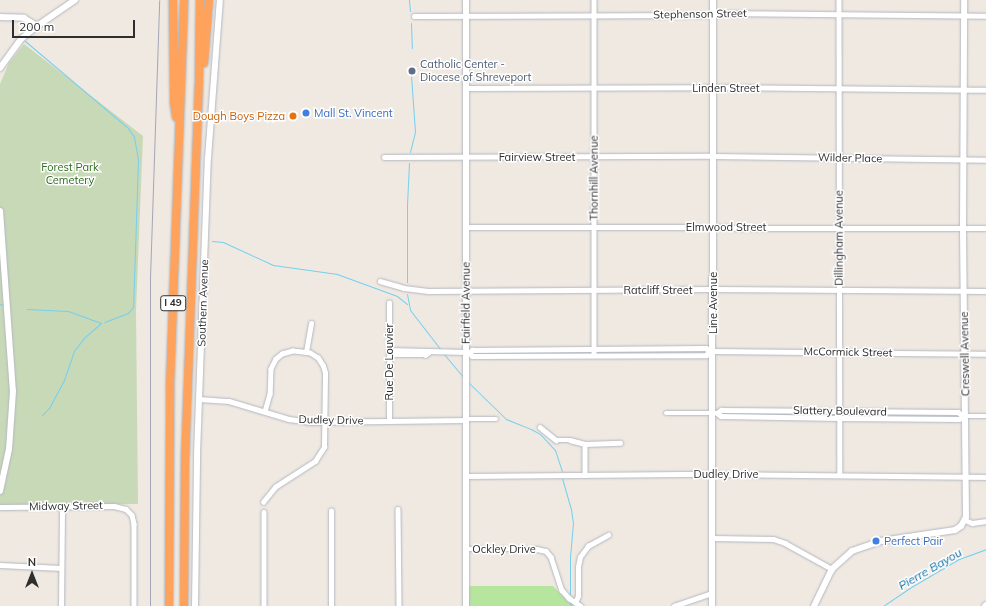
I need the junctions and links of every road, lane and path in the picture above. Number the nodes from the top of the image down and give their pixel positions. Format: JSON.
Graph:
{"nodes":[{"id":1,"x":76,"y":0,"type":"edge"},
{"id":2,"x":173,"y":0,"type":"edge"},
{"id":3,"x":184,"y":0,"type":"edge"},
{"id":4,"x":200,"y":0,"type":"edge"},
{"id":5,"x":209,"y":0,"type":"edge"},
{"id":6,"x":220,"y":0,"type":"edge"},
{"id":7,"x":466,"y":0,"type":"edge"},
{"id":8,"x":594,"y":0,"type":"edge"},
{"id":9,"x":713,"y":0,"type":"edge"},
{"id":10,"x":839,"y":0,"type":"edge"},
{"id":11,"x":964,"y":0,"type":"edge"},
{"id":12,"x":713,"y":14,"type":"junction"},
{"id":13,"x":839,"y":15,"type":"junction"},
{"id":14,"x":414,"y":16,"type":"dead end"},
{"id":15,"x":466,"y":16,"type":"junction"},
{"id":16,"x":594,"y":16,"type":"junction"},
{"id":17,"x":964,"y":16,"type":"junction"},
{"id":18,"x":986,"y":16,"type":"edge"},
{"id":19,"x":0,"y":17,"type":"edge"},
{"id":20,"x":37,"y":26,"type":"junction"},
{"id":21,"x":0,"y":68,"type":"edge"},
{"id":22,"x":713,"y":87,"type":"junction"},
{"id":23,"x":466,"y":88,"type":"junction"},
{"id":24,"x":594,"y":88,"type":"junction"},
{"id":25,"x":839,"y":89,"type":"junction"},
{"id":26,"x":964,"y":90,"type":"junction"},
{"id":27,"x":986,"y":90,"type":"edge"},
{"id":28,"x":179,"y":135,"type":"junction"},
{"id":29,"x":195,"y":148,"type":"junction"},
{"id":30,"x":713,"y":156,"type":"junction"},
{"id":31,"x":384,"y":157,"type":"dead end"},
{"id":32,"x":466,"y":157,"type":"junction"},
{"id":33,"x":594,"y":157,"type":"junction"},
{"id":34,"x":839,"y":158,"type":"junction"},
{"id":35,"x":965,"y":159,"type":"junction"},
{"id":36,"x":986,"y":160,"type":"edge"},
{"id":37,"x":0,"y":211,"type":"edge"},
{"id":38,"x":593,"y":226,"type":"junction"},
{"id":39,"x":713,"y":226,"type":"junction"},
{"id":40,"x":466,"y":227,"type":"junction"},
{"id":41,"x":839,"y":227,"type":"junction"},
{"id":42,"x":963,"y":227,"type":"junction"},
{"id":43,"x":986,"y":228,"type":"edge"},
{"id":44,"x":380,"y":281,"type":"dead end"},
{"id":45,"x":713,"y":289,"type":"junction"},
{"id":46,"x":593,"y":290,"type":"junction"},
{"id":47,"x":839,"y":290,"type":"junction"},
{"id":48,"x":964,"y":290,"type":"junction"},
{"id":49,"x":466,"y":291,"type":"junction"},
{"id":50,"x":986,"y":291,"type":"edge"},
{"id":51,"x":389,"y":303,"type":"dead end"},
{"id":52,"x":311,"y":323,"type":"dead end"},
{"id":53,"x":654,"y":348,"type":"junction"},
{"id":54,"x":528,"y":349,"type":"junction"},
{"id":55,"x":594,"y":349,"type":"junction"},
{"id":56,"x":711,"y":351,"type":"junction"},
{"id":57,"x":306,"y":352,"type":"junction"},
{"id":58,"x":468,"y":352,"type":"junction"},
{"id":59,"x":839,"y":352,"type":"junction"},
{"id":60,"x":389,"y":353,"type":"junction"},
{"id":61,"x":965,"y":354,"type":"junction"},
{"id":62,"x":986,"y":354,"type":"edge"},
{"id":63,"x":528,"y":355,"type":"junction"},
{"id":64,"x":594,"y":355,"type":"junction"},
{"id":65,"x":654,"y":355,"type":"junction"},
{"id":66,"x":199,"y":398,"type":"junction"},
{"id":67,"x":265,"y":411,"type":"junction"},
{"id":68,"x":840,"y":411,"type":"junction"},
{"id":69,"x":666,"y":413,"type":"dead end"},
{"id":70,"x":715,"y":413,"type":"junction"},
{"id":71,"x":964,"y":416,"type":"junction"},
{"id":72,"x":986,"y":416,"type":"edge"},
{"id":73,"x":840,"y":418,"type":"junction"},
{"id":74,"x":466,"y":420,"type":"junction"},
{"id":75,"x":496,"y":420,"type":"dead end"},
{"id":76,"x":389,"y":421,"type":"junction"},
{"id":77,"x":325,"y":422,"type":"junction"},
{"id":78,"x":540,"y":427,"type":"dead end"},
{"id":79,"x":620,"y":443,"type":"dead end"},
{"id":80,"x":585,"y":444,"type":"junction"},
{"id":81,"x":712,"y":474,"type":"junction"},
{"id":82,"x":585,"y":475,"type":"junction"},
{"id":83,"x":840,"y":475,"type":"junction"},
{"id":84,"x":466,"y":476,"type":"junction"},
{"id":85,"x":966,"y":476,"type":"junction"},
{"id":86,"x":986,"y":477,"type":"edge"},
{"id":87,"x":0,"y":491,"type":"edge"},
{"id":88,"x":264,"y":502,"type":"dead end"},
{"id":89,"x":62,"y":506,"type":"junction"},
{"id":90,"x":0,"y":507,"type":"edge"},
{"id":91,"x":398,"y":509,"type":"dead end"},
{"id":92,"x":331,"y":511,"type":"dead end"},
{"id":93,"x":264,"y":512,"type":"dead end"},
{"id":94,"x":965,"y":520,"type":"junction"},
{"id":95,"x":986,"y":521,"type":"edge"},
{"id":96,"x":608,"y":535,"type":"dead end"},
{"id":97,"x":712,"y":538,"type":"junction"},
{"id":98,"x":466,"y":549,"type":"junction"},
{"id":99,"x":0,"y":565,"type":"edge"},
{"id":100,"x":62,"y":568,"type":"junction"},
{"id":101,"x":832,"y":570,"type":"junction"},
{"id":102,"x":712,"y":593,"type":"junction"},
{"id":103,"x":575,"y":603,"type":"junction"},
{"id":104,"x":61,"y":606,"type":"edge"},
{"id":105,"x":134,"y":606,"type":"edge"},
{"id":106,"x":169,"y":606,"type":"edge"},
{"id":107,"x":184,"y":606,"type":"edge"},
{"id":108,"x":195,"y":606,"type":"edge"},
{"id":109,"x":264,"y":606,"type":"edge"},
{"id":110,"x":331,"y":606,"type":"edge"},
{"id":111,"x":399,"y":606,"type":"edge"},
{"id":112,"x":466,"y":606,"type":"edge"},
{"id":113,"x":581,"y":606,"type":"edge"},
{"id":114,"x":674,"y":606,"type":"edge"},
{"id":115,"x":712,"y":606,"type":"edge"},
{"id":116,"x":814,"y":606,"type":"edge"}],
"edges":[{"from":1,"to":20,"type":"street"},
{"from":2,"to":28,"type":"highway"},
{"from":3,"to":28,"type":"highway","number":"I 49"},
{"from":4,"to":29,"type":"highway","number":"I 49"},
{"from":5,"to":29,"type":"highway"},
{"from":6,"to":66,"type":"street","name":"Southern Avenue"},
{"from":7,"to":15,"type":"street","name":"Fairfield Avenue"},
{"from":8,"to":16,"type":"street","name":"Thornhill Avenue"},
{"from":9,"to":12,"type":"street","name":"Line Avenue"},
{"from":10,"to":13,"type":"street","name":"Dillingham Avenue"},
{"from":11,"to":17,"type":"street","name":"Creswell Avenue"},
{"from":12,"to":13,"type":"street","name":"Stephenson Street"},
{"from":12,"to":16,"type":"street","name":"Stephenson Street"},
{"from":12,"to":22,"type":"street","name":"Line Avenue"},
{"from":13,"to":17,"type":"street","name":"Stephenson Street"},
{"from":13,"to":25,"type":"street","name":"Dillingham Avenue"},
{"from":14,"to":15,"type":"street","name":"Stephenson Street"},
{"from":15,"to":16,"type":"street","name":"Stephenson Street"},
{"from":15,"to":23,"type":"street","name":"Fairfield Avenue"},
{"from":16,"to":24,"type":"street","name":"Thornhill Avenue"},
{"from":17,"to":18,"type":"street","name":"Stephenson Street"},
{"from":17,"to":26,"type":"street","name":"Creswell Avenue"},
{"from":19,"to":20,"type":"street"},
{"from":20,"to":21,"type":"street"},
{"from":22,"to":24,"type":"street","name":"Linden Street"},
{"from":22,"to":25,"type":"street","name":"Linden Street"},
{"from":22,"to":30,"type":"street","name":"Line Avenue"},
{"from":23,"to":24,"type":"street","name":"Linden Street"},
{"from":23,"to":32,"type":"street","name":"Fairfield Avenue"},
{"from":24,"to":33,"type":"street","name":"Thornhill Avenue"},
{"from":25,"to":26,"type":"street","name":"Linden Street"},
{"from":25,"to":34,"type":"street","name":"Dillingham Avenue"},
{"from":26,"to":27,"type":"street","name":"Linden Street"},
{"from":26,"to":35,"type":"street","name":"Creswell Avenue"},
{"from":28,"to":106,"type":"highway","number":"I 49"},
{"from":29,"to":107,"type":"highway","number":"I 49"},
{"from":30,"to":33,"type":"street","name":"Fairview Street"},
{"from":30,"to":34,"type":"street","name":"Wilder Place"},
{"from":30,"to":39,"type":"street","name":"Line Avenue"},
{"from":31,"to":32,"type":"street","name":"Fairview Street"},
{"from":32,"to":33,"type":"street","name":"Fairview Street"},
{"from":32,"to":40,"type":"street","name":"Fairfield Avenue"},
{"from":33,"to":38,"type":"street","name":"Thornhill Avenue"},
{"from":34,"to":35,"type":"street","name":"Wilder Place"},
{"from":34,"to":41,"type":"street","name":"Dillingham Avenue"},
{"from":35,"to":36,"type":"street","name":"Wilder Place"},
{"from":35,"to":42,"type":"street","name":"Creswell Avenue"},
{"from":37,"to":87,"type":"street"},
{"from":38,"to":39,"type":"street","name":"Elmwood Street"},
{"from":38,"to":40,"type":"street","name":"Elmwood Street"},
{"from":38,"to":46,"type":"street","name":"Thornhill Avenue"},
{"from":39,"to":41,"type":"street","name":"Elmwood Street"},
{"from":39,"to":45,"type":"street","name":"Line Avenue"},
{"from":40,"to":49,"type":"street","name":"Fairfield Avenue"},
{"from":41,"to":42,"type":"street","name":"Elmwood Street"},
{"from":41,"to":47,"type":"street","name":"Dillingham Avenue"},
{"from":42,"to":43,"type":"street","name":"Elmwood Street"},
{"from":42,"to":48,"type":"street","name":"Creswell Avenue"},
{"from":44,"to":49,"type":"street","name":"Ratcliff Street"},
{"from":45,"to":46,"type":"street","name":"Ratcliff Street"},
{"from":45,"to":47,"type":"street","name":"Ratcliff Street"},
{"from":45,"to":56,"type":"street","name":"Line Avenue"},
{"from":46,"to":49,"type":"street","name":"Ratcliff Street"},
{"from":46,"to":55,"type":"street","name":"Thornhill Avenue"},
{"from":47,"to":48,"type":"street","name":"Ratcliff Street"},
{"from":47,"to":59,"type":"street","name":"Dillingham Avenue"},
{"from":48,"to":50,"type":"street","name":"Ratcliff Street"},
{"from":48,"to":61,"type":"street","name":"Creswell Avenue"},
{"from":49,"to":58,"type":"street","name":"Fairfield Avenue"},
{"from":51,"to":60,"type":"street","name":"Rue De Louvier"},
{"from":52,"to":57,"type":"street"},
{"from":53,"to":55,"type":"street","name":"McCormick Street"},
{"from":53,"to":56,"type":"street","name":"McCormick Street"},
{"from":53,"to":65,"type":"street"},
{"from":54,"to":55,"type":"street","name":"McCormick Street"},
{"from":54,"to":58,"type":"street","name":"McCormick Street"},
{"from":54,"to":63,"type":"street"},
{"from":55,"to":64,"type":"street","name":"Thornhill Avenue"},
{"from":56,"to":59,"type":"street","name":"McCormick Street"},
{"from":56,"to":65,"type":"street","name":"McCormick Street"},
{"from":56,"to":70,"type":"street","name":"Line Avenue"},
{"from":57,"to":67,"type":"street"},
{"from":57,"to":77,"type":"street"},
{"from":58,"to":60,"type":"street"},
{"from":58,"to":63,"type":"street","name":"McCormick Street"},
{"from":58,"to":74,"type":"street","name":"Fairfield Avenue"},
{"from":59,"to":61,"type":"street","name":"McCormick Street"},
{"from":59,"to":68,"type":"street","name":"Dillingham Avenue"},
{"from":60,"to":76,"type":"street","name":"Rue De Louvier"},
{"from":61,"to":62,"type":"street","name":"McCormick Street"},
{"from":61,"to":71,"type":"street","name":"Creswell Avenue"},
{"from":63,"to":64,"type":"street","name":"McCormick Street"},
{"from":64,"to":65,"type":"street","name":"McCormick Street"},
{"from":66,"to":67,"type":"street","name":"Dudley Drive"},
{"from":66,"to":108,"type":"street","name":"Southern Avenue"},
{"from":67,"to":77,"type":"street","name":"Dudley Drive"},
{"from":68,"to":70,"type":"street","name":"Slattery Boulevard"},
{"from":68,"to":71,"type":"street","name":"Slattery Boulevard"},
{"from":68,"to":73,"type":"street","name":"Dillingham Avenue"},
{"from":69,"to":70,"type":"street","name":"Slattery Boulevard"},
{"from":70,"to":73,"type":"street","name":"Slattery Boulevard"},
{"from":70,"to":81,"type":"street","name":"Line Avenue"},
{"from":71,"to":72,"type":"street","name":"Slattery Boulevard"},
{"from":71,"to":73,"type":"street","name":"Slattery Boulevard"},
{"from":71,"to":85,"type":"street","name":"Creswell Avenue"},
{"from":73,"to":83,"type":"street","name":"Dillingham Avenue"},
{"from":74,"to":75,"type":"street","name":"Dudley Drive"},
{"from":74,"to":76,"type":"street","name":"Dudley Drive"},
{"from":74,"to":84,"type":"street","name":"Fairfield Avenue"},
{"from":76,"to":77,"type":"street","name":"Dudley Drive"},
{"from":77,"to":88,"type":"street"},
{"from":78,"to":80,"type":"street"},
{"from":79,"to":80,"type":"street"},
{"from":80,"to":82,"type":"street"},
{"from":81,"to":82,"type":"street","name":"Dudley Drive"},
{"from":81,"to":83,"type":"street","name":"Dudley Drive"},
{"from":81,"to":97,"type":"street","name":"Line Avenue"},
{"from":82,"to":84,"type":"street","name":"Dudley Drive"},
{"from":83,"to":85,"type":"street","name":"Dudley Drive"},
{"from":84,"to":98,"type":"street","name":"Fairfield Avenue"},
{"from":85,"to":86,"type":"street","name":"Dudley Drive"},
{"from":85,"to":94,"type":"street","name":"Creswell Avenue"},
{"from":89,"to":90,"type":"street","name":"Midway Street"},
{"from":89,"to":100,"type":"street"},
{"from":89,"to":105,"type":"street","name":"Midway Street"},
{"from":91,"to":111,"type":"street"},
{"from":92,"to":110,"type":"street"},
{"from":93,"to":109,"type":"street"},
{"from":94,"to":95,"type":"street"},
{"from":94,"to":101,"type":"street"},
{"from":96,"to":103,"type":"street"},
{"from":97,"to":101,"type":"street"},
{"from":97,"to":102,"type":"street","name":"Line Avenue"},
{"from":98,"to":103,"type":"street","name":"Ockley Drive"},
{"from":98,"to":112,"type":"street","name":"Fairfield Avenue"},
{"from":99,"to":100,"type":"street"},
{"from":100,"to":104,"type":"street"},
{"from":101,"to":116,"type":"street"},
{"from":102,"to":114,"type":"street"},
{"from":102,"to":115,"type":"street","name":"Line Avenue"},
{"from":103,"to":113,"type":"street","name":"Ockley Drive"}]}
